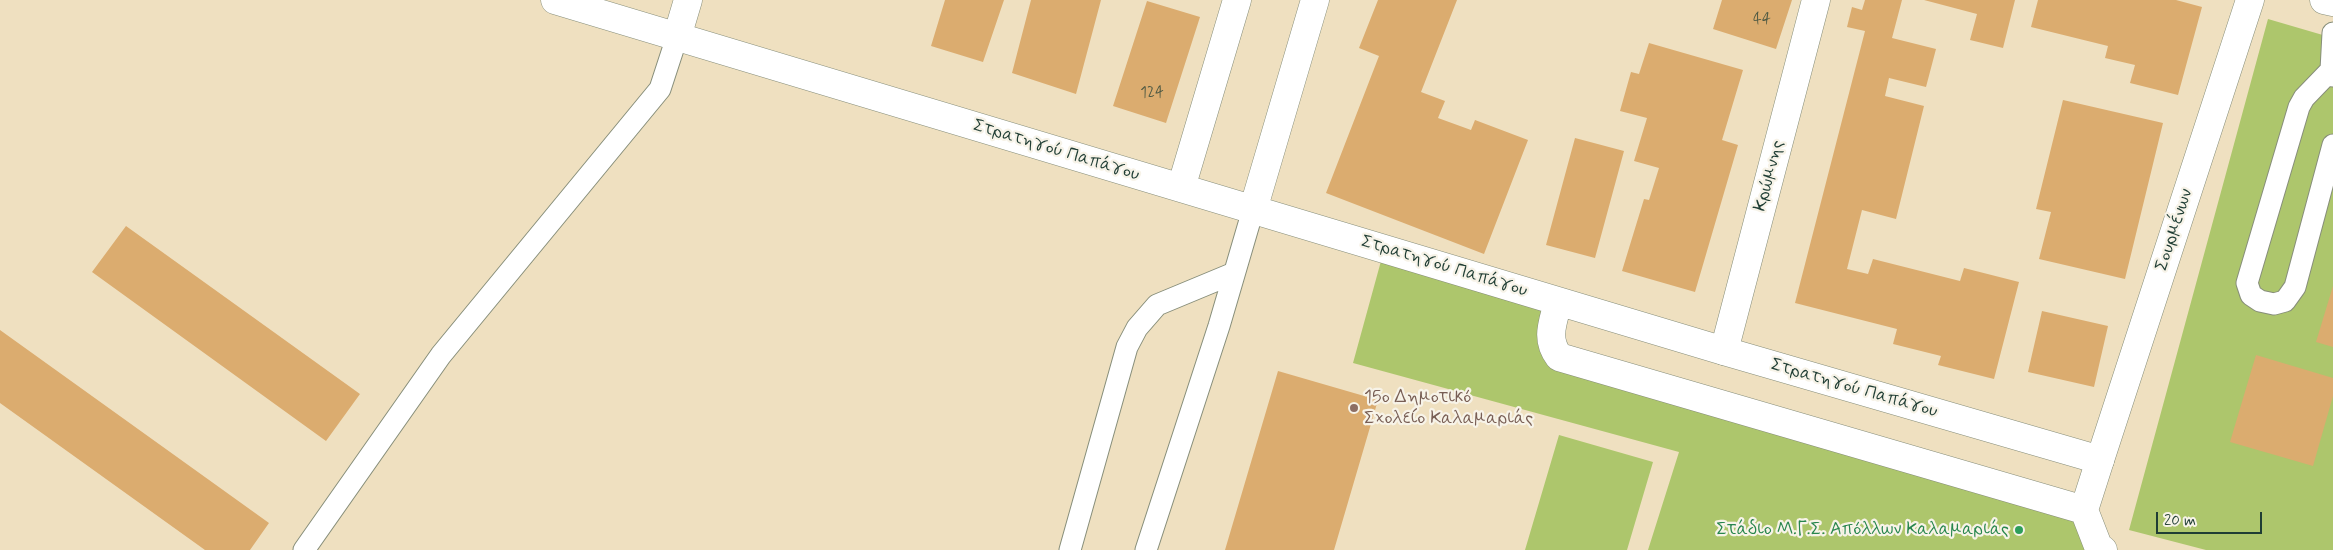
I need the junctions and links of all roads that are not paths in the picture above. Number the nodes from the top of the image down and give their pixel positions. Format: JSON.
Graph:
{"nodes":[{"id":1,"x":555,"y":0,"type":"edge"},
{"id":2,"x":688,"y":0,"type":"edge"},
{"id":3,"x":1237,"y":0,"type":"edge"},
{"id":4,"x":1315,"y":0,"type":"edge"},
{"id":5,"x":1816,"y":0,"type":"edge"},
{"id":6,"x":2250,"y":0,"type":"edge"},
{"id":7,"x":2324,"y":0,"type":"edge"},
{"id":8,"x":2333,"y":2,"type":"edge"},
{"id":9,"x":2333,"y":33,"type":"edge"},
{"id":10,"x":677,"y":36,"type":"junction"},
{"id":11,"x":2332,"y":73,"type":"edge"},
{"id":12,"x":2333,"y":145,"type":"edge"},
{"id":13,"x":1181,"y":188,"type":"junction"},
{"id":14,"x":1254,"y":210,"type":"junction"},
{"id":15,"x":1234,"y":273,"type":"junction"},
{"id":16,"x":1558,"y":302,"type":"junction"},
{"id":17,"x":1724,"y":351,"type":"junction"},
{"id":18,"x":2100,"y":460,"type":"junction"},
{"id":19,"x":2084,"y":510,"type":"junction"},
{"id":20,"x":304,"y":550,"type":"edge"},
{"id":21,"x":1070,"y":550,"type":"edge"},
{"id":22,"x":1146,"y":550,"type":"edge"},
{"id":23,"x":2103,"y":550,"type":"edge"}],
"edges":[{"from":1,"to":10,"type":"street","name":"Στρατηγού Παπάγου"},
{"from":2,"to":10,"type":"street"},
{"from":3,"to":13,"type":"street"},
{"from":4,"to":14,"type":"street"},
{"from":5,"to":17,"type":"street","name":"Κρώμνης"},
{"from":6,"to":18,"type":"street","name":"Σουρμένων"},
{"from":7,"to":8,"type":"street"},
{"from":9,"to":11,"type":"lane"},
{"from":10,"to":13,"type":"street","name":"Στρατηγού Παπάγου"},
{"from":10,"to":20,"type":"lane"},
{"from":11,"to":12,"type":"lane"},
{"from":13,"to":14,"type":"street","name":"Στρατηγού Παπάγου"},
{"from":14,"to":15,"type":"lane"},
{"from":14,"to":16,"type":"street","name":"Στρατηγού Παπάγου"},
{"from":15,"to":21,"type":"lane"},
{"from":15,"to":22,"type":"lane"},
{"from":16,"to":17,"type":"street","name":"Στρατηγού Παπάγου"},
{"from":16,"to":19,"type":"street"},
{"from":17,"to":18,"type":"street","name":"Στρατηγού Παπάγου"},
{"from":18,"to":19,"type":"street"},
{"from":19,"to":23,"type":"street"}]}
